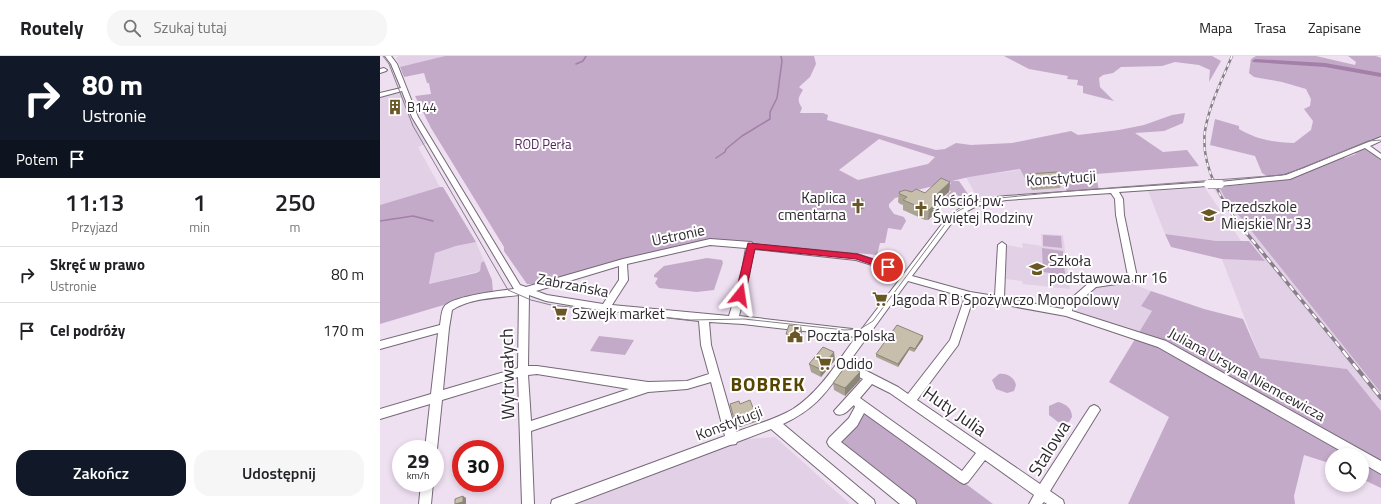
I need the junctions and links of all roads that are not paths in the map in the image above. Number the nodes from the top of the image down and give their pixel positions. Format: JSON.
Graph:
{"nodes":[{"id":1,"x":388,"y":56,"type":"edge"},
{"id":2,"x":404,"y":89,"type":"junction"},
{"id":3,"x":380,"y":95,"type":"edge"},
{"id":4,"x":1381,"y":139,"type":"edge"},
{"id":5,"x":1365,"y":145,"type":"junction"},
{"id":6,"x":1381,"y":157,"type":"edge"},
{"id":7,"x":1114,"y":191,"type":"junction"},
{"id":8,"x":751,"y":245,"type":"junction"},
{"id":9,"x":1002,"y":245,"type":"dead end"},
{"id":10,"x":623,"y":262,"type":"junction"},
{"id":11,"x":888,"y":267,"type":"dead end"},
{"id":12,"x":907,"y":278,"type":"junction"},
{"id":13,"x":524,"y":291,"type":"junction"},
{"id":14,"x":970,"y":296,"type":"junction"},
{"id":15,"x":999,"y":301,"type":"junction"},
{"id":16,"x":606,"y":307,"type":"junction"},
{"id":17,"x":1067,"y":313,"type":"junction"},
{"id":18,"x":704,"y":318,"type":"junction"},
{"id":19,"x":732,"y":320,"type":"junction"},
{"id":20,"x":444,"y":328,"type":"junction"},
{"id":21,"x":865,"y":334,"type":"junction"},
{"id":22,"x":380,"y":345,"type":"edge"},
{"id":23,"x":843,"y":364,"type":"junction"},
{"id":24,"x":523,"y":371,"type":"junction"},
{"id":25,"x":715,"y":376,"type":"junction"},
{"id":26,"x":871,"y":378,"type":"junction"},
{"id":27,"x":648,"y":387,"type":"junction"},
{"id":28,"x":437,"y":398,"type":"junction"},
{"id":29,"x":910,"y":400,"type":"junction"},
{"id":30,"x":857,"y":402,"type":"junction"},
{"id":31,"x":1094,"y":410,"type":"dead end"},
{"id":32,"x":840,"y":412,"type":"dead end"},
{"id":33,"x":380,"y":414,"type":"edge"},
{"id":34,"x":773,"y":423,"type":"junction"},
{"id":35,"x":525,"y":428,"type":"junction"},
{"id":36,"x":432,"y":440,"type":"edge"},
{"id":37,"x":732,"y":440,"type":"junction"},
{"id":38,"x":1347,"y":448,"type":"edge"},
{"id":39,"x":984,"y":452,"type":"junction"},
{"id":40,"x":1369,"y":461,"type":"edge"},
{"id":41,"x":1381,"y":468,"type":"edge"},
{"id":42,"x":426,"y":492,"type":"edge"},
{"id":43,"x":1039,"y":499,"type":"edge"},
{"id":44,"x":425,"y":504,"type":"edge"},
{"id":45,"x":528,"y":504,"type":"edge"},
{"id":46,"x":557,"y":504,"type":"edge"},
{"id":47,"x":869,"y":504,"type":"edge"},
{"id":48,"x":910,"y":504,"type":"edge"},
{"id":49,"x":1058,"y":504,"type":"edge"}],
"edges":[{"from":1,"to":2,"type":"street","name":"Zabrzańska"},
{"from":2,"to":3,"type":"street"},
{"from":2,"to":13,"type":"street","name":"Zabrzańska"},
{"from":4,"to":5,"type":"street","name":"Konstytucji"},
{"from":5,"to":6,"type":"street"},
{"from":5,"to":7,"type":"street","name":"Konstytucji","bridge":true},
{"from":7,"to":12,"type":"street","name":"Konstytucji"},
{"from":7,"to":17,"type":"street"},
{"from":8,"to":10,"type":"street","name":"Ustronie"},
{"from":8,"to":11,"type":"street","name":"Ustronie"},
{"from":8,"to":19,"type":"street"},
{"from":9,"to":15,"type":"street"},
{"from":10,"to":13,"type":"street","name":"Ustronie"},
{"from":10,"to":16,"type":"street"},
{"from":12,"to":14,"type":"street","name":"Juliana Ursyna Niemcewicza"},
{"from":12,"to":21,"type":"street","name":"Konstytucji"},
{"from":13,"to":16,"type":"street","name":"Zabrzańska"},
{"from":13,"to":20,"type":"street"},
{"from":13,"to":24,"type":"street","name":"Wytrwałych"},
{"from":14,"to":15,"type":"street","name":"Juliana Ursyna Niemcewicza"},
{"from":14,"to":29,"type":"street"},
{"from":15,"to":17,"type":"street","name":"Juliana Ursyna Niemcewicza"},
{"from":16,"to":18,"type":"street","name":"Zabrzańska"},
{"from":17,"to":38,"type":"street","name":"Juliana Ursyna Niemcewicza"},
{"from":18,"to":19,"type":"street","name":"Zabrzańska"},
{"from":18,"to":25,"type":"street"},
{"from":19,"to":21,"type":"street","name":"Zabrzańska"},
{"from":20,"to":22,"type":"street"},
{"from":20,"to":28,"type":"street"},
{"from":21,"to":23,"type":"street","name":"Konstytucji"},
{"from":23,"to":26,"type":"street","name":"Huty Julia"},
{"from":23,"to":34,"type":"street","name":"Konstytucji"},
{"from":24,"to":27,"type":"street"},
{"from":24,"to":28,"type":"street"},
{"from":24,"to":35,"type":"street","name":"Wytrwałych"},
{"from":25,"to":27,"type":"street"},
{"from":25,"to":37,"type":"street"},
{"from":26,"to":29,"type":"street","name":"Huty Julia"},
{"from":26,"to":30,"type":"street"},
{"from":27,"to":35,"type":"street"},
{"from":28,"to":33,"type":"street"},
{"from":28,"to":36,"type":"street"},
{"from":29,"to":39,"type":"street","name":"Huty Julia"},
{"from":30,"to":32,"type":"street"},
{"from":30,"to":39,"type":"street"},
{"from":30,"to":48,"type":"street"},
{"from":31,"to":43,"type":"street","name":"Stalowa"},
{"from":34,"to":37,"type":"street","name":"Konstytucji"},
{"from":34,"to":47,"type":"street"},
{"from":35,"to":45,"type":"street","name":"Wytrwałych"},
{"from":37,"to":46,"type":"street","name":"Konstytucji"},
{"from":39,"to":43,"type":"street","name":"Huty Julia"},
{"from":40,"to":41,"type":"street"},
{"from":42,"to":44,"type":"street"},
{"from":43,"to":49,"type":"street","name":"Huty Julia"}]}
